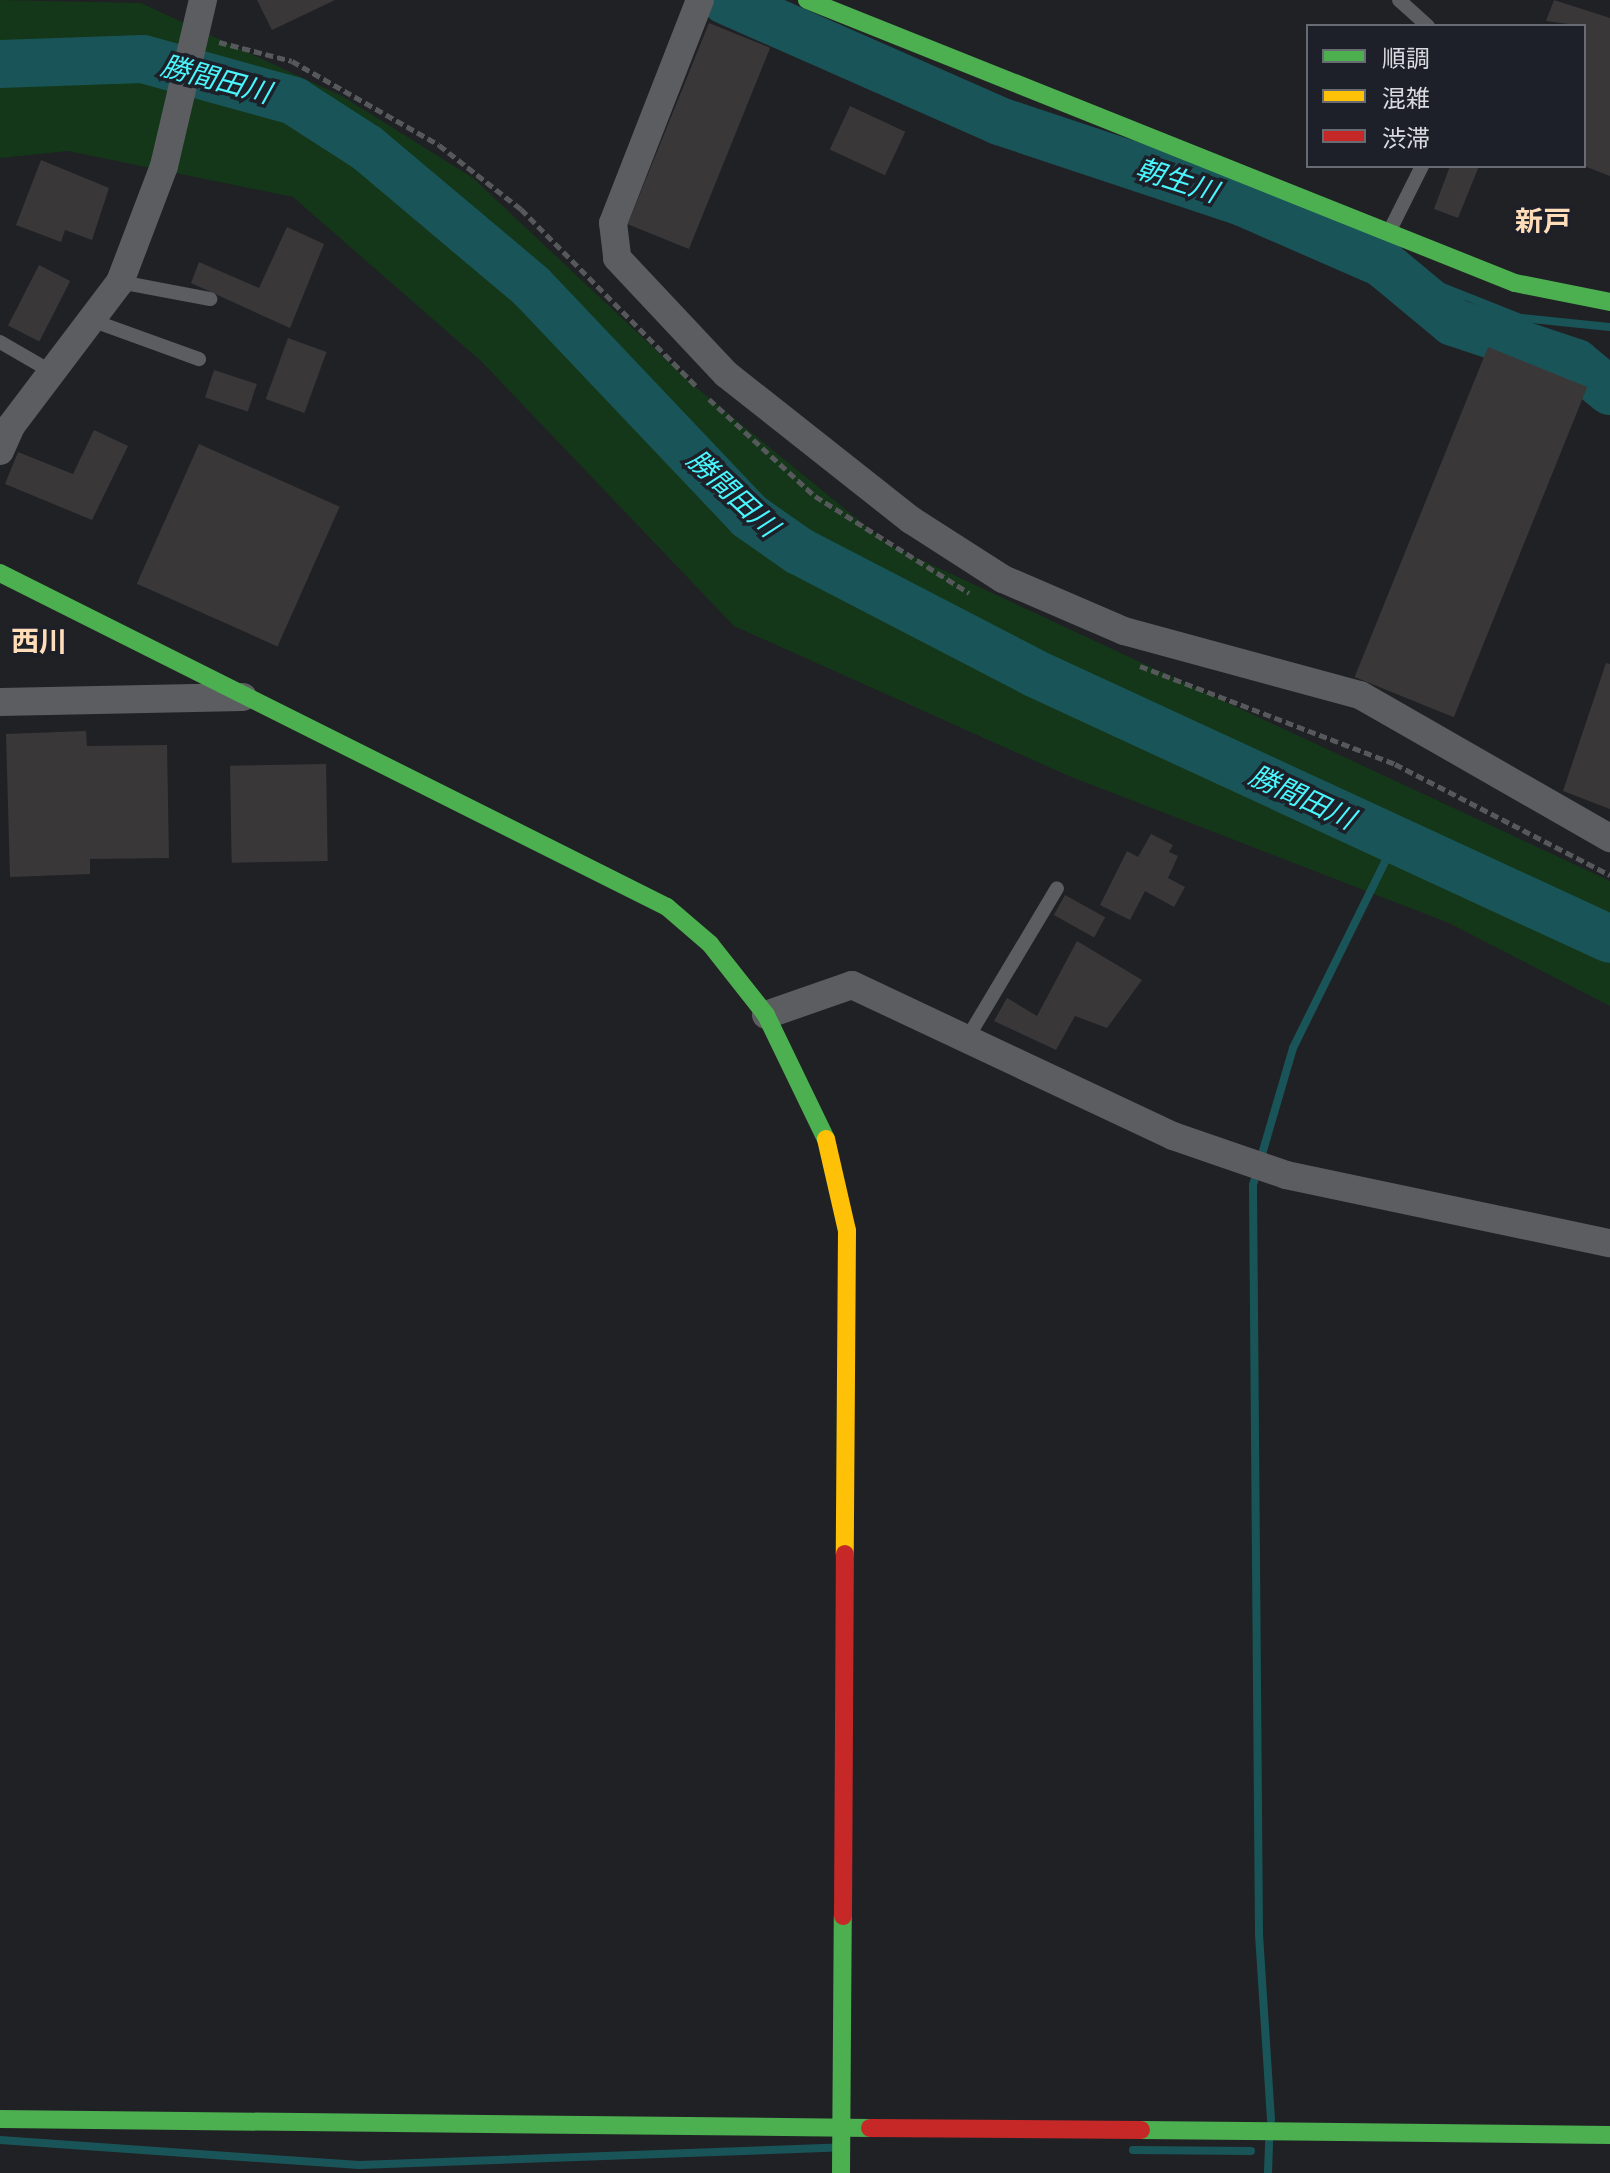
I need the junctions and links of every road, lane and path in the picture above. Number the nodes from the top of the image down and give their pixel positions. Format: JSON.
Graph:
{"nodes":[{"id":1,"x":700,"y":0,"type":"edge"},
{"id":2,"x":807,"y":0,"type":"edge"},
{"id":3,"x":1399,"y":0,"type":"edge"},
{"id":4,"x":200,"y":11,"type":"edge"},
{"id":5,"x":1426,"y":24,"type":"edge"},
{"id":6,"x":1421,"y":168,"type":"edge"},
{"id":7,"x":1388,"y":233,"type":"junction"},
{"id":8,"x":120,"y":282,"type":"junction"},
{"id":9,"x":210,"y":299,"type":"dead end"},
{"id":10,"x":1610,"y":302,"type":"edge"},
{"id":11,"x":91,"y":320,"type":"junction"},
{"id":12,"x":0,"y":342,"type":"edge"},
{"id":13,"x":199,"y":359,"type":"dead end"},
{"id":14,"x":52,"y":372,"type":"junction"},
{"id":15,"x":0,"y":451,"type":"edge"},
{"id":16,"x":0,"y":573,"type":"edge"},
{"id":17,"x":244,"y":697,"type":"junction"},
{"id":18,"x":0,"y":702,"type":"edge"},
{"id":19,"x":1610,"y":838,"type":"edge"},
{"id":20,"x":1057,"y":888,"type":"dead end"},
{"id":21,"x":766,"y":1015,"type":"junction"},
{"id":22,"x":964,"y":1042,"type":"junction"},
{"id":23,"x":1610,"y":1243,"type":"edge"},
{"id":24,"x":0,"y":2119,"type":"edge"},
{"id":25,"x":842,"y":2129,"type":"junction"},
{"id":26,"x":1610,"y":2135,"type":"edge"},
{"id":27,"x":841,"y":2170,"type":"edge"}],
"edges":[{"from":1,"to":19,"type":"street"},
{"from":2,"to":7,"type":"street"},
{"from":3,"to":5,"type":"lane"},
{"from":4,"to":8,"type":"street"},
{"from":6,"to":7,"type":"lane"},
{"from":7,"to":10,"type":"street"},
{"from":8,"to":9,"type":"lane"},
{"from":8,"to":11,"type":"street"},
{"from":11,"to":13,"type":"lane"},
{"from":11,"to":14,"type":"street"},
{"from":12,"to":14,"type":"lane"},
{"from":14,"to":15,"type":"street"},
{"from":16,"to":17,"type":"street"},
{"from":17,"to":18,"type":"street"},
{"from":17,"to":21,"type":"street"},
{"from":20,"to":22,"type":"lane"},
{"from":21,"to":22,"type":"street"},
{"from":21,"to":25,"type":"street"},
{"from":22,"to":23,"type":"street"},
{"from":24,"to":25,"type":"street"},
{"from":25,"to":26,"type":"street"},
{"from":25,"to":27,"type":"street"}]}
